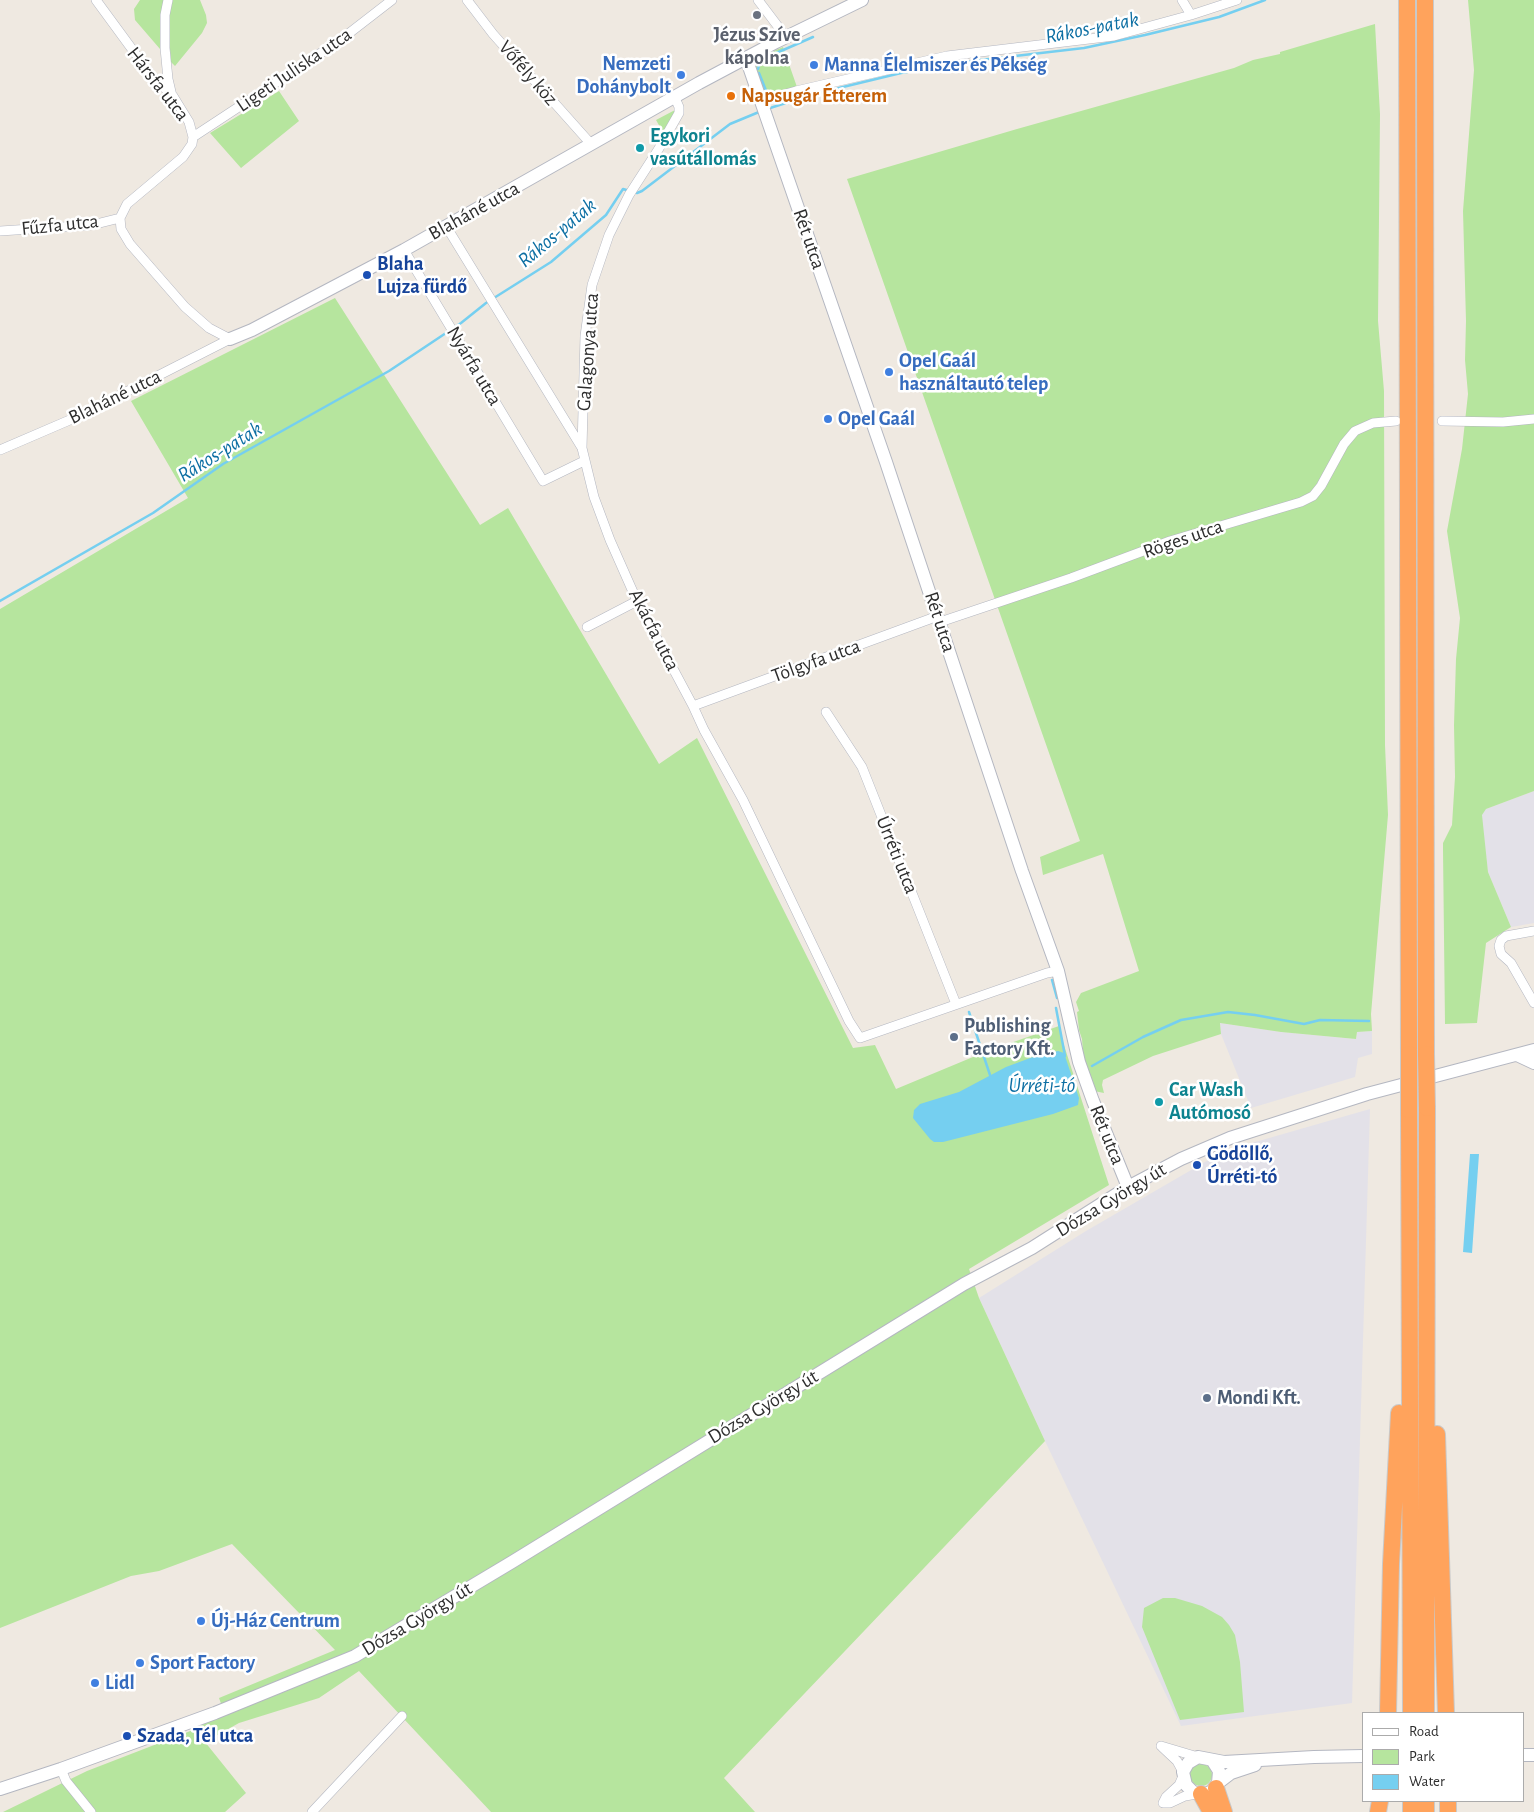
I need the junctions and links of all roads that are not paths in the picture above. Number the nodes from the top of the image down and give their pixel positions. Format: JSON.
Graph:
{"nodes":[{"id":1,"x":96,"y":0,"type":"edge"},
{"id":2,"x":168,"y":0,"type":"edge"},
{"id":3,"x":392,"y":0,"type":"edge"},
{"id":4,"x":467,"y":0,"type":"edge"},
{"id":5,"x":758,"y":0,"type":"edge"},
{"id":6,"x":862,"y":0,"type":"edge"},
{"id":7,"x":1182,"y":0,"type":"edge"},
{"id":8,"x":1237,"y":0,"type":"edge"},
{"id":9,"x":1407,"y":0,"type":"edge"},
{"id":10,"x":1425,"y":0,"type":"edge"},
{"id":11,"x":1191,"y":15,"type":"junction"},
{"id":12,"x":786,"y":37,"type":"junction"},
{"id":13,"x":746,"y":58,"type":"junction"},
{"id":14,"x":172,"y":96,"type":"junction"},
{"id":15,"x":675,"y":98,"type":"junction"},
{"id":16,"x":763,"y":107,"type":"junction"},
{"id":17,"x":193,"y":137,"type":"junction"},
{"id":18,"x":591,"y":144,"type":"junction"},
{"id":19,"x":120,"y":218,"type":"junction"},
{"id":20,"x":446,"y":226,"type":"junction"},
{"id":21,"x":0,"y":231,"type":"edge"},
{"id":22,"x":404,"y":250,"type":"junction"},
{"id":23,"x":230,"y":339,"type":"junction"},
{"id":24,"x":1534,"y":419,"type":"edge"},
{"id":25,"x":1396,"y":421,"type":"dead end"},
{"id":26,"x":1442,"y":421,"type":"dead end"},
{"id":27,"x":582,"y":448,"type":"junction"},
{"id":28,"x":0,"y":450,"type":"edge"},
{"id":29,"x":584,"y":461,"type":"junction"},
{"id":30,"x":637,"y":600,"type":"junction"},
{"id":31,"x":939,"y":619,"type":"junction"},
{"id":32,"x":586,"y":627,"type":"dead end"},
{"id":33,"x":693,"y":706,"type":"junction"},
{"id":34,"x":826,"y":712,"type":"dead end"},
{"id":35,"x":1534,"y":931,"type":"edge"},
{"id":36,"x":1058,"y":971,"type":"junction"},
{"id":37,"x":1534,"y":1003,"type":"edge"},
{"id":38,"x":956,"y":1004,"type":"junction"},
{"id":39,"x":1534,"y":1050,"type":"edge"},
{"id":40,"x":1517,"y":1054,"type":"junction"},
{"id":41,"x":1534,"y":1063,"type":"edge"},
{"id":42,"x":1128,"y":1187,"type":"junction"},
{"id":43,"x":1409,"y":1276,"type":"junction"},
{"id":44,"x":1426,"y":1297,"type":"junction"},
{"id":45,"x":1388,"y":1712,"type":"edge"},
{"id":46,"x":1410,"y":1712,"type":"edge"},
{"id":47,"x":1426,"y":1712,"type":"edge"},
{"id":48,"x":1446,"y":1712,"type":"edge"},
{"id":49,"x":402,"y":1716,"type":"dead end"},
{"id":50,"x":1357,"y":1756,"type":"edge"},
{"id":51,"x":1198,"y":1758,"type":"junction"},
{"id":52,"x":1277,"y":1759,"type":"junction"},
{"id":53,"x":1212,"y":1760,"type":"junction"},
{"id":54,"x":61,"y":1769,"type":"junction"},
{"id":55,"x":1183,"y":1774,"type":"junction"},
{"id":56,"x":0,"y":1789,"type":"edge"},
{"id":57,"x":1208,"y":1790,"type":"junction"},
{"id":58,"x":91,"y":1812,"type":"edge"},
{"id":59,"x":312,"y":1812,"type":"edge"},
{"id":60,"x":1211,"y":1812,"type":"edge"},
{"id":61,"x":1224,"y":1812,"type":"edge"}],
"edges":[{"from":1,"to":14,"type":"street","name":"Hársfa utca"},
{"from":2,"to":14,"type":"street"},
{"from":3,"to":17,"type":"street","name":"Ligeti Juliska utca"},
{"from":4,"to":18,"type":"street","name":"Vőfély köz"},
{"from":5,"to":12,"type":"street"},
{"from":6,"to":12,"type":"street","name":"Blaháné utca"},
{"from":7,"to":11,"type":"street"},
{"from":8,"to":11,"type":"street"},
{"from":9,"to":43,"type":"highway","bridge":true},
{"from":10,"to":44,"type":"highway","bridge":true},
{"from":11,"to":16,"type":"street"},
{"from":12,"to":13,"type":"street","name":"Blaháné utca"},
{"from":13,"to":15,"type":"street","name":"Blaháné utca"},
{"from":13,"to":16,"type":"street","name":"Rét utca"},
{"from":14,"to":17,"type":"street","name":"Hársfa utca"},
{"from":15,"to":18,"type":"street","name":"Blaháné utca"},
{"from":15,"to":27,"type":"street","name":"Galagonya utca"},
{"from":16,"to":31,"type":"street","name":"Rét utca"},
{"from":17,"to":19,"type":"street","name":"Hársfa utca"},
{"from":18,"to":20,"type":"street","name":"Blaháné utca"},
{"from":19,"to":21,"type":"street","name":"Fűzfa utca"},
{"from":19,"to":23,"type":"street"},
{"from":20,"to":22,"type":"street","name":"Blaháné utca"},
{"from":20,"to":27,"type":"street","name":"Akácfa utca"},
{"from":22,"to":23,"type":"street","name":"Blaháné utca"},
{"from":22,"to":29,"type":"street","name":"Nyárfa utca"},
{"from":23,"to":28,"type":"street","name":"Blaháné utca"},
{"from":24,"to":26,"type":"street"},
{"from":25,"to":31,"type":"street","name":"Röges utca"},
{"from":27,"to":29,"type":"street","name":"Akácfa utca"},
{"from":29,"to":30,"type":"street","name":"Akácfa utca"},
{"from":30,"to":32,"type":"street"},
{"from":30,"to":33,"type":"street","name":"Akácfa utca"},
{"from":31,"to":33,"type":"street","name":"Tölgyfa utca"},
{"from":31,"to":36,"type":"street","name":"Rét utca"},
{"from":33,"to":38,"type":"street","name":"Akácfa utca"},
{"from":34,"to":38,"type":"street","name":"Úrréti utca"},
{"from":35,"to":37,"type":"street"},
{"from":36,"to":38,"type":"street"},
{"from":36,"to":42,"type":"street","name":"Rét utca"},
{"from":39,"to":40,"type":"street","name":"Dózsa György út"},
{"from":40,"to":41,"type":"street"},
{"from":40,"to":42,"type":"street","name":"Dózsa György út"},
{"from":42,"to":54,"type":"street","name":"Dózsa György út"},
{"from":43,"to":45,"type":"highway"},
{"from":43,"to":46,"type":"highway"},
{"from":44,"to":47,"type":"highway"},
{"from":44,"to":48,"type":"highway"},
{"from":49,"to":59,"type":"street"},
{"from":50,"to":52,"type":"street"},
{"from":51,"to":53,"type":"street"},
{"from":51,"to":55,"type":"street"},
{"from":51,"to":55,"type":"street"},
{"from":52,"to":53,"type":"street"},
{"from":52,"to":57,"type":"street"},
{"from":53,"to":57,"type":"street"},
{"from":54,"to":56,"type":"street","name":"Dózsa György út"},
{"from":54,"to":58,"type":"street"},
{"from":55,"to":57,"type":"street"},
{"from":55,"to":57,"type":"street"},
{"from":57,"to":60,"type":"highway"},
{"from":57,"to":61,"type":"highway"}]}
